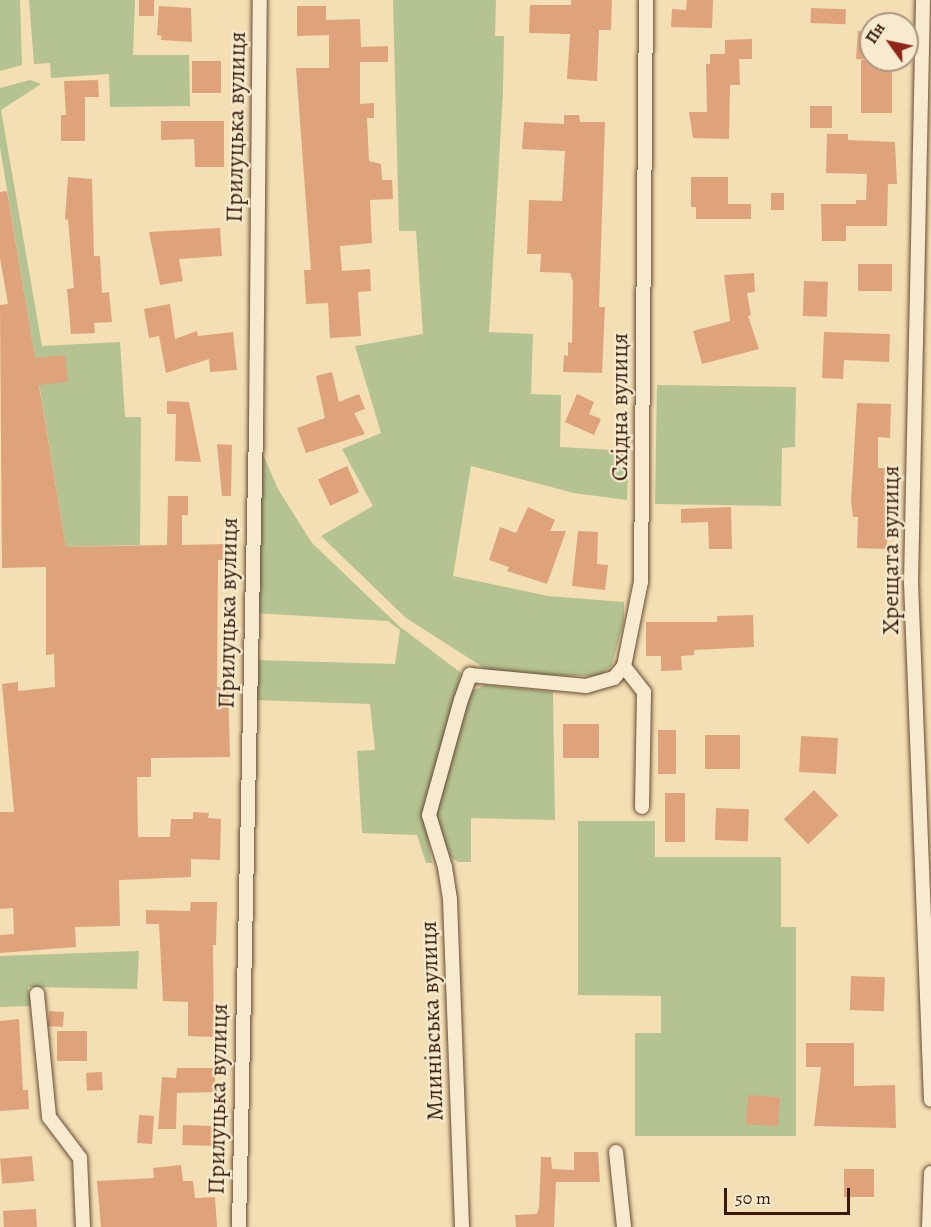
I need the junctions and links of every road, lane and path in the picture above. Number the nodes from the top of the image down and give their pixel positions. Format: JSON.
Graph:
{"nodes":[{"id":1,"x":260,"y":0,"type":"edge"},
{"id":2,"x":646,"y":0,"type":"edge"},
{"id":3,"x":923,"y":0,"type":"edge"},
{"id":4,"x":624,"y":666,"type":"junction"},
{"id":5,"x":642,"y":807,"type":"dead end"},
{"id":6,"x":37,"y":994,"type":"dead end"},
{"id":7,"x":931,"y":1100,"type":"edge"},
{"id":8,"x":616,"y":1152,"type":"dead end"},
{"id":9,"x":931,"y":1173,"type":"edge"},
{"id":10,"x":83,"y":1227,"type":"edge"},
{"id":11,"x":238,"y":1227,"type":"edge"},
{"id":12,"x":462,"y":1227,"type":"edge"},
{"id":13,"x":624,"y":1227,"type":"edge"},
{"id":14,"x":929,"y":1227,"type":"edge"}],
"edges":[{"from":1,"to":11,"type":"street","name":"Прилуцька вулиця"},
{"from":2,"to":4,"type":"street","name":"Східна вулиця"},
{"from":3,"to":7,"type":"street","name":"Хрещата вулиця"},
{"from":4,"to":5,"type":"street"},
{"from":4,"to":12,"type":"street","name":"Млинівська вулиця"},
{"from":6,"to":10,"type":"street"},
{"from":8,"to":13,"type":"street"},
{"from":9,"to":14,"type":"street"}]}
